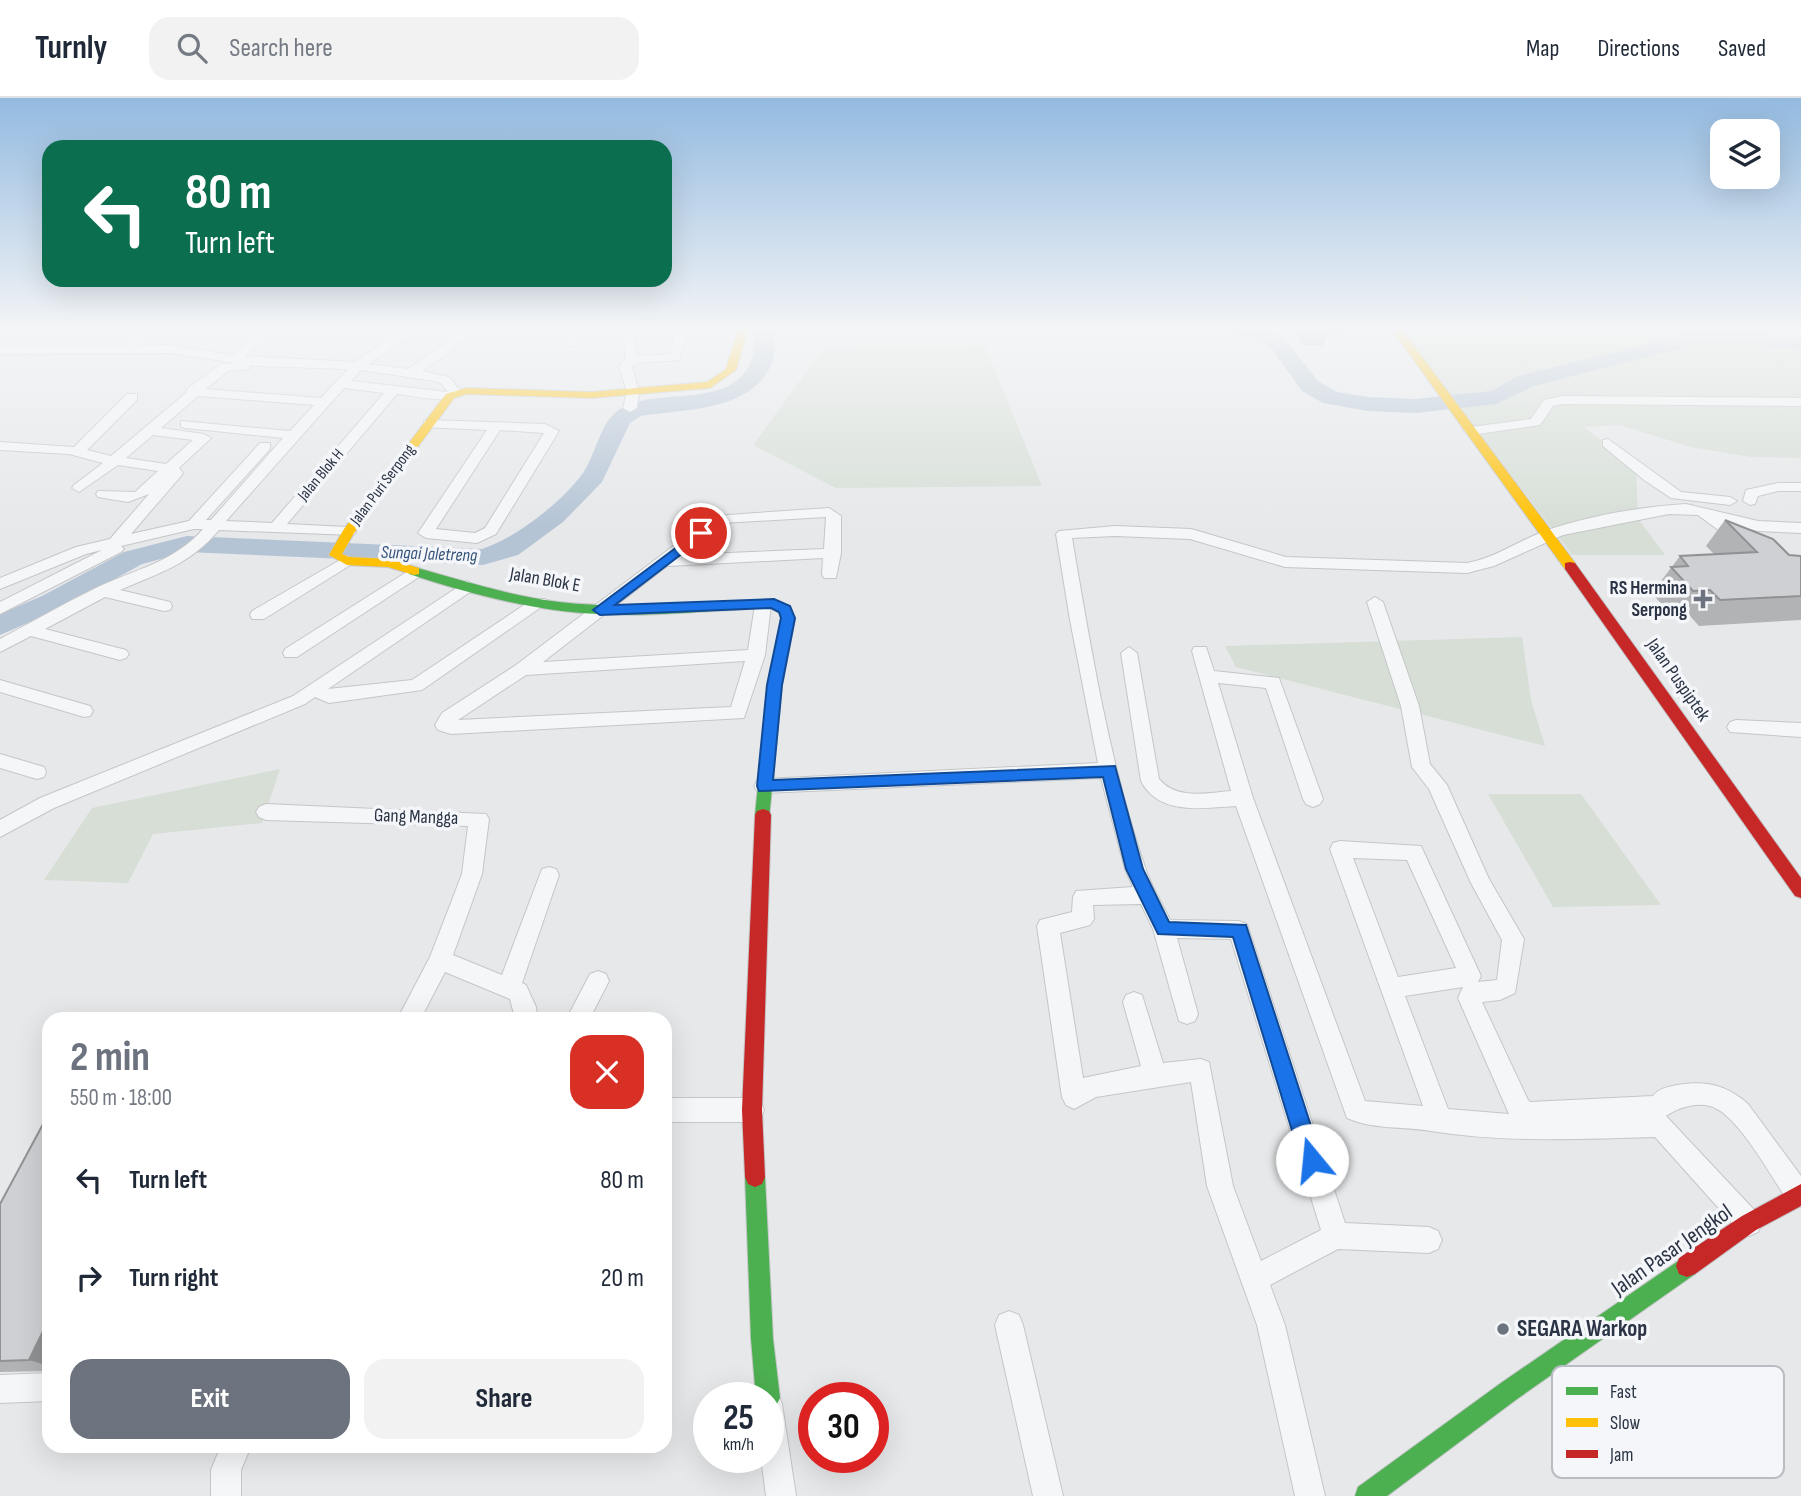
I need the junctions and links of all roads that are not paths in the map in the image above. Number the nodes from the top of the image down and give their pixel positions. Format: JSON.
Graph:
{"nodes":[{"id":1,"x":188,"y":395,"type":"edge"},
{"id":2,"x":234,"y":395,"type":"edge"},
{"id":3,"x":329,"y":395,"type":"edge"},
{"id":4,"x":389,"y":395,"type":"edge"},
{"id":5,"x":453,"y":395,"type":"edge"},
{"id":6,"x":582,"y":395,"type":"edge"},
{"id":7,"x":630,"y":395,"type":"edge"},
{"id":8,"x":657,"y":395,"type":"edge"},
{"id":9,"x":1443,"y":395,"type":"edge"},
{"id":10,"x":132,"y":397,"type":"dead end"},
{"id":11,"x":631,"y":400,"type":"junction"},
{"id":12,"x":322,"y":402,"type":"junction"},
{"id":13,"x":1801,"y":402,"type":"edge"},
{"id":14,"x":429,"y":424,"type":"junction"},
{"id":15,"x":153,"y":426,"type":"junction"},
{"id":16,"x":495,"y":428,"type":"junction"},
{"id":17,"x":1470,"y":429,"type":"junction"},
{"id":18,"x":293,"y":435,"type":"junction"},
{"id":19,"x":1608,"y":443,"type":"dead end"},
{"id":20,"x":0,"y":446,"type":"edge"},
{"id":21,"x":265,"y":446,"type":"dead end"},
{"id":22,"x":76,"y":452,"type":"junction"},
{"id":23,"x":119,"y":462,"type":"junction"},
{"id":24,"x":172,"y":469,"type":"junction"},
{"id":25,"x":1801,"y":487,"type":"edge"},
{"id":26,"x":79,"y":488,"type":"dead end"},
{"id":27,"x":103,"y":494,"type":"dead end"},
{"id":28,"x":1674,"y":501,"type":"junction"},
{"id":29,"x":1730,"y":501,"type":"dead end"},
{"id":30,"x":1751,"y":501,"type":"dead end"},
{"id":31,"x":1711,"y":515,"type":"junction"},
{"id":32,"x":194,"y":524,"type":"junction"},
{"id":33,"x":213,"y":528,"type":"junction"},
{"id":34,"x":276,"y":528,"type":"junction"},
{"id":35,"x":1801,"y":528,"type":"edge"},
{"id":36,"x":346,"y":534,"type":"junction"},
{"id":37,"x":1547,"y":535,"type":"junction"},
{"id":38,"x":134,"y":537,"type":"junction"},
{"id":39,"x":117,"y":540,"type":"junction"},
{"id":40,"x":833,"y":553,"type":"junction"},
{"id":41,"x":1756,"y":555,"type":"edge"},
{"id":42,"x":341,"y":558,"type":"junction"},
{"id":43,"x":665,"y":561,"type":"junction"},
{"id":44,"x":413,"y":573,"type":"junction"},
{"id":45,"x":830,"y":574,"type":"dead end"},
{"id":46,"x":0,"y":584,"type":"edge"},
{"id":47,"x":467,"y":586,"type":"junction"},
{"id":48,"x":103,"y":591,"type":"junction"},
{"id":49,"x":1375,"y":602,"type":"dead end"},
{"id":50,"x":539,"y":603,"type":"junction"},
{"id":51,"x":164,"y":606,"type":"dead end"},
{"id":52,"x":772,"y":606,"type":"junction"},
{"id":53,"x":0,"y":609,"type":"edge"},
{"id":54,"x":600,"y":610,"type":"junction"},
{"id":55,"x":258,"y":615,"type":"dead end"},
{"id":56,"x":28,"y":630,"type":"junction"},
{"id":57,"x":0,"y":646,"type":"edge"},
{"id":58,"x":1200,"y":651,"type":"dead end"},
{"id":59,"x":291,"y":653,"type":"dead end"},
{"id":60,"x":1129,"y":653,"type":"dead end"},
{"id":61,"x":120,"y":654,"type":"dead end"},
{"id":62,"x":756,"y":654,"type":"junction"},
{"id":63,"x":522,"y":669,"type":"junction"},
{"id":64,"x":1206,"y":676,"type":"junction"},
{"id":65,"x":0,"y":686,"type":"edge"},
{"id":66,"x":316,"y":690,"type":"junction"},
{"id":67,"x":84,"y":710,"type":"dead end"},
{"id":68,"x":1737,"y":727,"type":"dead end"},
{"id":69,"x":1801,"y":730,"type":"edge"},
{"id":70,"x":0,"y":761,"type":"edge"},
{"id":71,"x":1109,"y":770,"type":"junction"},
{"id":72,"x":37,"y":772,"type":"dead end"},
{"id":73,"x":764,"y":786,"type":"junction"},
{"id":74,"x":1731,"y":788,"type":"junction"},
{"id":75,"x":1243,"y":798,"type":"junction"},
{"id":76,"x":1313,"y":799,"type":"dead end"},
{"id":77,"x":266,"y":812,"type":"dead end"},
{"id":78,"x":0,"y":829,"type":"edge"},
{"id":79,"x":1801,"y":872,"type":"edge"},
{"id":80,"x":549,"y":875,"type":"dead end"},
{"id":81,"x":1801,"y":891,"type":"edge"},
{"id":82,"x":1148,"y":895,"type":"junction"},
{"id":83,"x":1164,"y":929,"type":"junction"},
{"id":84,"x":440,"y":960,"type":"junction"},
{"id":85,"x":598,"y":981,"type":"dead end"},
{"id":86,"x":509,"y":988,"type":"junction"},
{"id":87,"x":1391,"y":988,"type":"junction"},
{"id":88,"x":1134,"y":1002,"type":"dead end"},
{"id":89,"x":412,"y":1012,"type":"edge"},
{"id":90,"x":525,"y":1012,"type":"edge"},
{"id":91,"x":581,"y":1012,"type":"edge"},
{"id":92,"x":1187,"y":1014,"type":"dead end"},
{"id":93,"x":1155,"y":1074,"type":"junction"},
{"id":94,"x":672,"y":1110,"type":"edge"},
{"id":95,"x":752,"y":1110,"type":"junction"},
{"id":96,"x":1441,"y":1122,"type":"junction"},
{"id":97,"x":1800,"y":1194,"type":"edge"},
{"id":98,"x":1749,"y":1223,"type":"junction"},
{"id":99,"x":1336,"y":1236,"type":"junction"},
{"id":100,"x":1429,"y":1240,"type":"dead end"},
{"id":101,"x":1253,"y":1280,"type":"junction"},
{"id":102,"x":1010,"y":1325,"type":"dead end"},
{"id":103,"x":766,"y":1382,"type":"edge"},
{"id":104,"x":42,"y":1387,"type":"edge"},
{"id":105,"x":0,"y":1389,"type":"edge"},
{"id":106,"x":233,"y":1453,"type":"edge"},
{"id":107,"x":778,"y":1473,"type":"edge"},
{"id":108,"x":226,"y":1496,"type":"edge"},
{"id":109,"x":781,"y":1496,"type":"edge"},
{"id":110,"x":1048,"y":1496,"type":"edge"},
{"id":111,"x":1310,"y":1496,"type":"edge"},
{"id":112,"x":1367,"y":1496,"type":"edge"}],
"edges":[{"from":1,"to":15,"type":"street"},
{"from":2,"to":12,"type":"street"},
{"from":3,"to":12,"type":"street"},
{"from":4,"to":34,"type":"street","name":"Jalan Blok H"},
{"from":5,"to":14,"type":"street","name":"Jalan Puri Serpong"},
{"from":6,"to":11,"type":"street"},
{"from":7,"to":11,"type":"street"},
{"from":8,"to":11,"type":"street"},
{"from":9,"to":17,"type":"street","name":"Jalan Puspiptek"},
{"from":10,"to":22,"type":"street"},
{"from":12,"to":18,"type":"street"},
{"from":13,"to":17,"type":"street"},
{"from":14,"to":16,"type":"street"},
{"from":14,"to":36,"type":"street","name":"Jalan Puri Serpong"},
{"from":15,"to":18,"type":"street"},
{"from":15,"to":23,"type":"street"},
{"from":15,"to":24,"type":"street"},
{"from":16,"to":16,"type":"street"},
{"from":17,"to":37,"type":"street","name":"Jalan Puspiptek"},
{"from":18,"to":33,"type":"street"},
{"from":19,"to":28,"type":"street"},
{"from":20,"to":22,"type":"street"},
{"from":21,"to":32,"type":"street"},
{"from":22,"to":23,"type":"street"},
{"from":23,"to":24,"type":"street"},
{"from":23,"to":26,"type":"street"},
{"from":24,"to":27,"type":"street"},
{"from":24,"to":39,"type":"street"},
{"from":25,"to":30,"type":"street"},
{"from":28,"to":29,"type":"street"},
{"from":28,"to":31,"type":"street"},
{"from":28,"to":37,"type":"street"},
{"from":31,"to":35,"type":"street"},
{"from":31,"to":41,"type":"street"},
{"from":32,"to":33,"type":"street","name":"Jalan Puri Serpong"},
{"from":32,"to":38,"type":"street","name":"Jalan Puri Serpong"},
{"from":33,"to":34,"type":"street","name":"Jalan Puri Serpong"},
{"from":33,"to":48,"type":"street"},
{"from":34,"to":36,"type":"street","name":"Jalan Puri Serpong"},
{"from":36,"to":42,"type":"street"},
{"from":37,"to":71,"type":"street"},
{"from":37,"to":74,"type":"street","name":"Jalan Puspiptek"},
{"from":38,"to":39,"type":"street","name":"Jalan Puri Serpong"},
{"from":38,"to":53,"type":"street"},
{"from":39,"to":46,"type":"street","name":"Jalan Puri Serpong"},
{"from":40,"to":43,"type":"street"},
{"from":40,"to":43,"type":"street"},
{"from":40,"to":45,"type":"street"},
{"from":42,"to":44,"type":"street","name":"Jalan Blok E"},
{"from":42,"to":55,"type":"street"},
{"from":43,"to":54,"type":"street"},
{"from":44,"to":47,"type":"street","name":"Jalan Blok E"},
{"from":44,"to":59,"type":"street"},
{"from":47,"to":50,"type":"street","name":"Jalan Blok E"},
{"from":47,"to":66,"type":"street"},
{"from":48,"to":51,"type":"street"},
{"from":48,"to":56,"type":"street"},
{"from":49,"to":97,"type":"street"},
{"from":50,"to":54,"type":"street","name":"Jalan Blok E"},
{"from":50,"to":66,"type":"street"},
{"from":52,"to":54,"type":"street","name":"Jalan Blok E"},
{"from":52,"to":62,"type":"street"},
{"from":52,"to":73,"type":"street"},
{"from":54,"to":63,"type":"street"},
{"from":56,"to":57,"type":"street"},
{"from":56,"to":61,"type":"street"},
{"from":58,"to":64,"type":"street"},
{"from":60,"to":75,"type":"street"},
{"from":62,"to":63,"type":"street"},
{"from":62,"to":63,"type":"street"},
{"from":64,"to":75,"type":"street"},
{"from":64,"to":76,"type":"street"},
{"from":65,"to":67,"type":"street"},
{"from":66,"to":78,"type":"street"},
{"from":68,"to":69,"type":"street"},
{"from":70,"to":72,"type":"street"},
{"from":71,"to":73,"type":"street"},
{"from":71,"to":82,"type":"street"},
{"from":73,"to":95,"type":"street"},
{"from":74,"to":79,"type":"street"},
{"from":74,"to":81,"type":"street","name":"Jalan Puspiptek"},
{"from":75,"to":96,"type":"street"},
{"from":77,"to":84,"type":"street","name":"Gang Mangga"},
{"from":80,"to":86,"type":"street"},
{"from":82,"to":83,"type":"street"},
{"from":82,"to":93,"type":"street"},
{"from":83,"to":92,"type":"street"},
{"from":83,"to":99,"type":"street"},
{"from":84,"to":86,"type":"street"},
{"from":84,"to":89,"type":"street","name":"Gang Mangga"},
{"from":85,"to":91,"type":"street"},
{"from":86,"to":90,"type":"street"},
{"from":87,"to":87,"type":"street"},
{"from":87,"to":96,"type":"street"},
{"from":88,"to":93,"type":"street"},
{"from":93,"to":101,"type":"street"},
{"from":94,"to":95,"type":"street"},
{"from":95,"to":103,"type":"street"},
{"from":96,"to":98,"type":"street"},
{"from":97,"to":98,"type":"street","name":"Jalan Pasar Jengkol"},
{"from":98,"to":112,"type":"street","name":"Jalan Pasar Jengkol"},
{"from":99,"to":100,"type":"street"},
{"from":99,"to":101,"type":"street"},
{"from":101,"to":111,"type":"street"},
{"from":102,"to":110,"type":"street"},
{"from":104,"to":105,"type":"street"},
{"from":106,"to":108,"type":"street"},
{"from":107,"to":109,"type":"street"}]}
